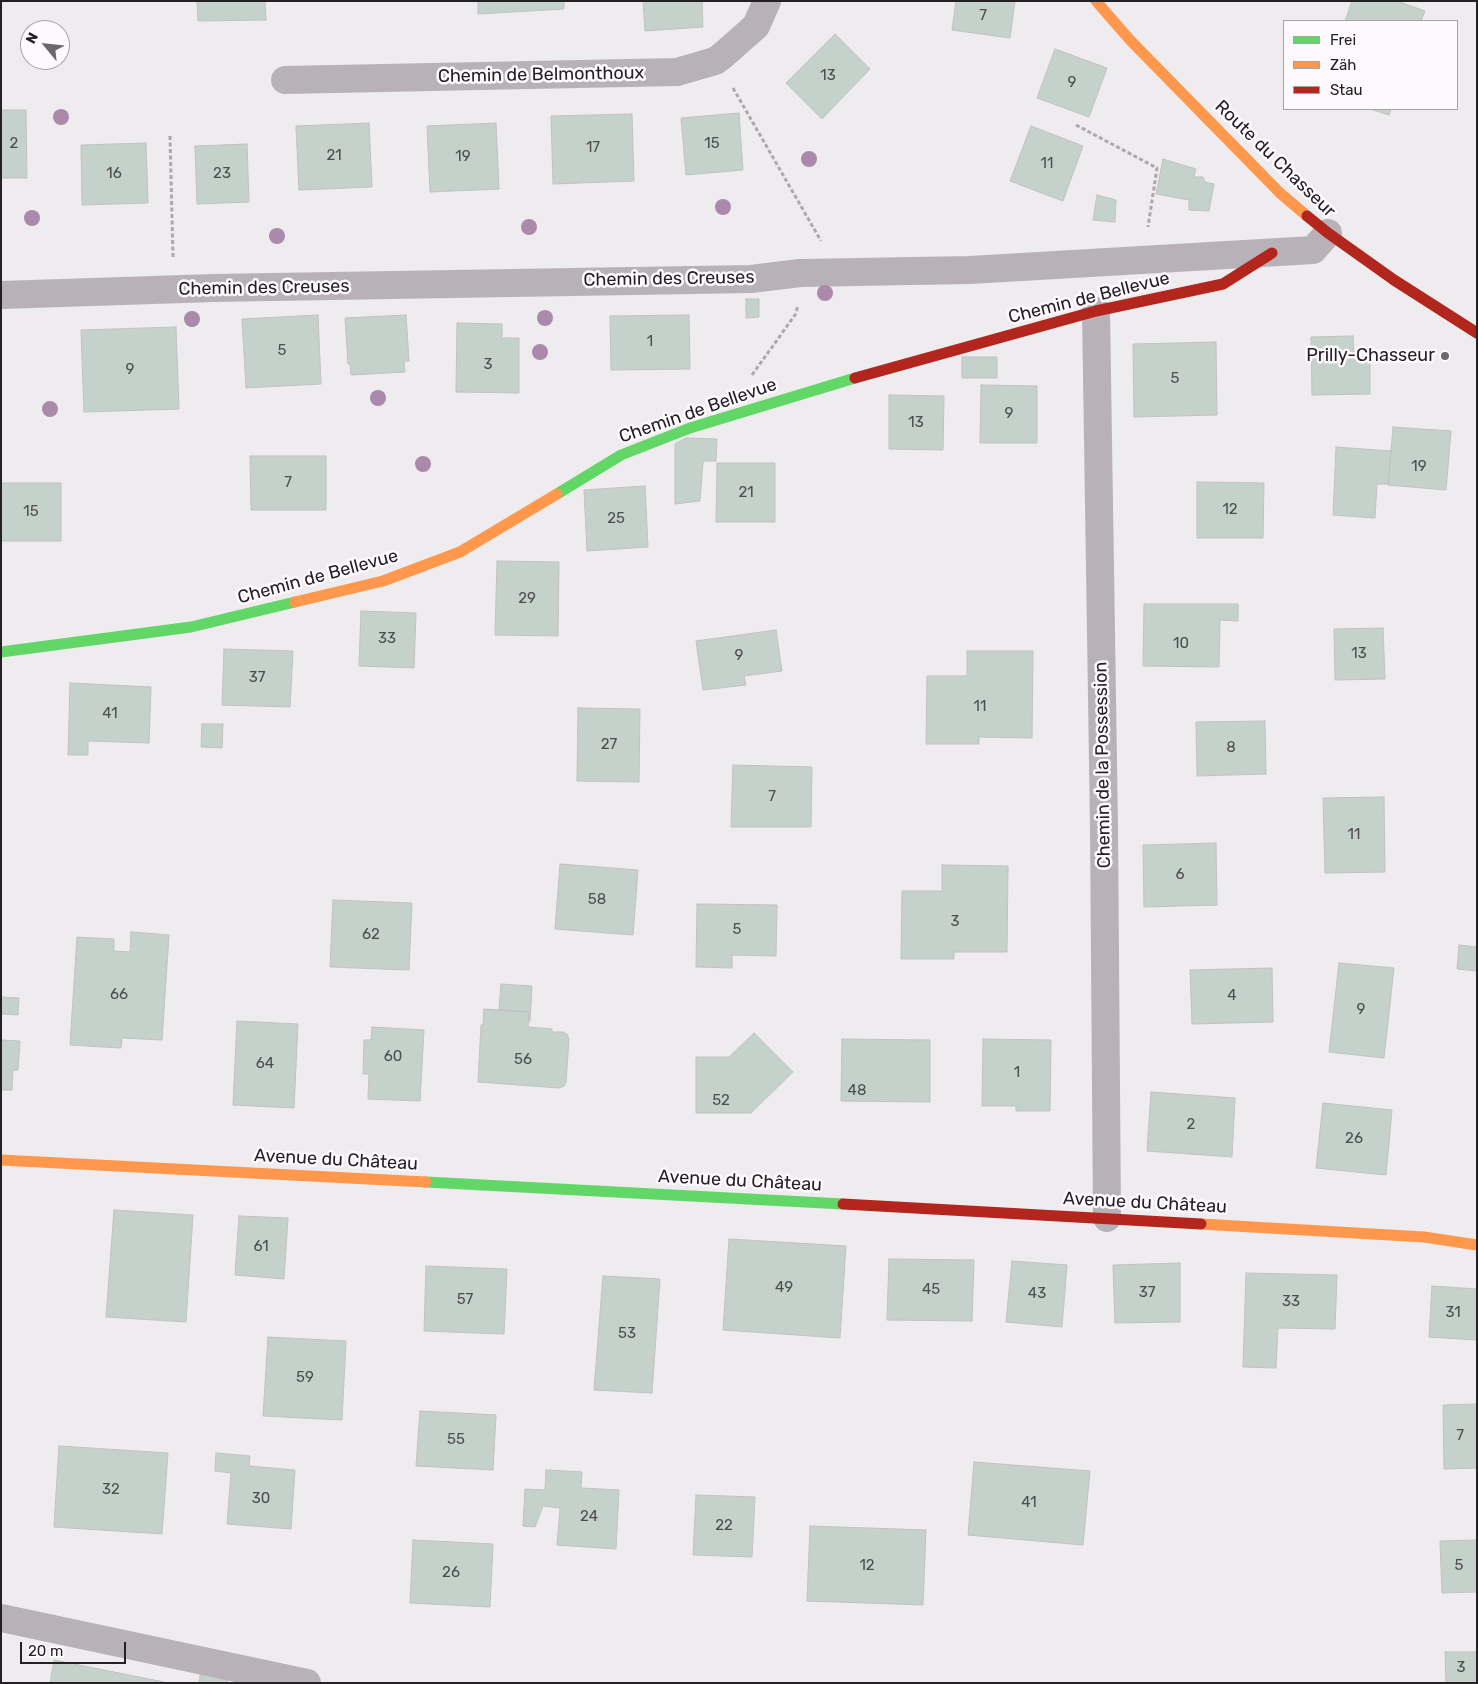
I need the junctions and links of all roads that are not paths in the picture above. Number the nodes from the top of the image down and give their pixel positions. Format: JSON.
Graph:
{"nodes":[{"id":1,"x":766,"y":1,"type":"edge"},
{"id":2,"x":1096,"y":1,"type":"edge"},
{"id":3,"x":285,"y":80,"type":"dead end"},
{"id":4,"x":1328,"y":233,"type":"junction"},
{"id":5,"x":1272,"y":253,"type":"junction"},
{"id":6,"x":1,"y":295,"type":"edge"},
{"id":7,"x":1096,"y":311,"type":"junction"},
{"id":8,"x":1477,"y":333,"type":"edge"},
{"id":9,"x":1,"y":652,"type":"edge"},
{"id":10,"x":1,"y":1160,"type":"edge"},
{"id":11,"x":1107,"y":1218,"type":"junction"},
{"id":12,"x":1477,"y":1245,"type":"edge"},
{"id":13,"x":1,"y":1618,"type":"edge"},
{"id":14,"x":307,"y":1683,"type":"edge"}],
"edges":[{"from":1,"to":3,"type":"street","name":"Chemin de Belmonthoux"},
{"from":2,"to":4,"type":"street","name":"Route du Chasseur"},
{"from":4,"to":5,"type":"street","name":"Chemin des Creuses"},
{"from":4,"to":8,"type":"street","name":"Route du Chasseur"},
{"from":5,"to":6,"type":"street","name":"Chemin des Creuses"},
{"from":5,"to":7,"type":"street","name":"Chemin de Bellevue"},
{"from":7,"to":9,"type":"street","name":"Chemin de Bellevue"},
{"from":7,"to":11,"type":"street","name":"Chemin de la Possession"},
{"from":10,"to":11,"type":"street","name":"Avenue du Château"},
{"from":11,"to":12,"type":"street","name":"Avenue du Château"},
{"from":13,"to":14,"type":"street"}]}
